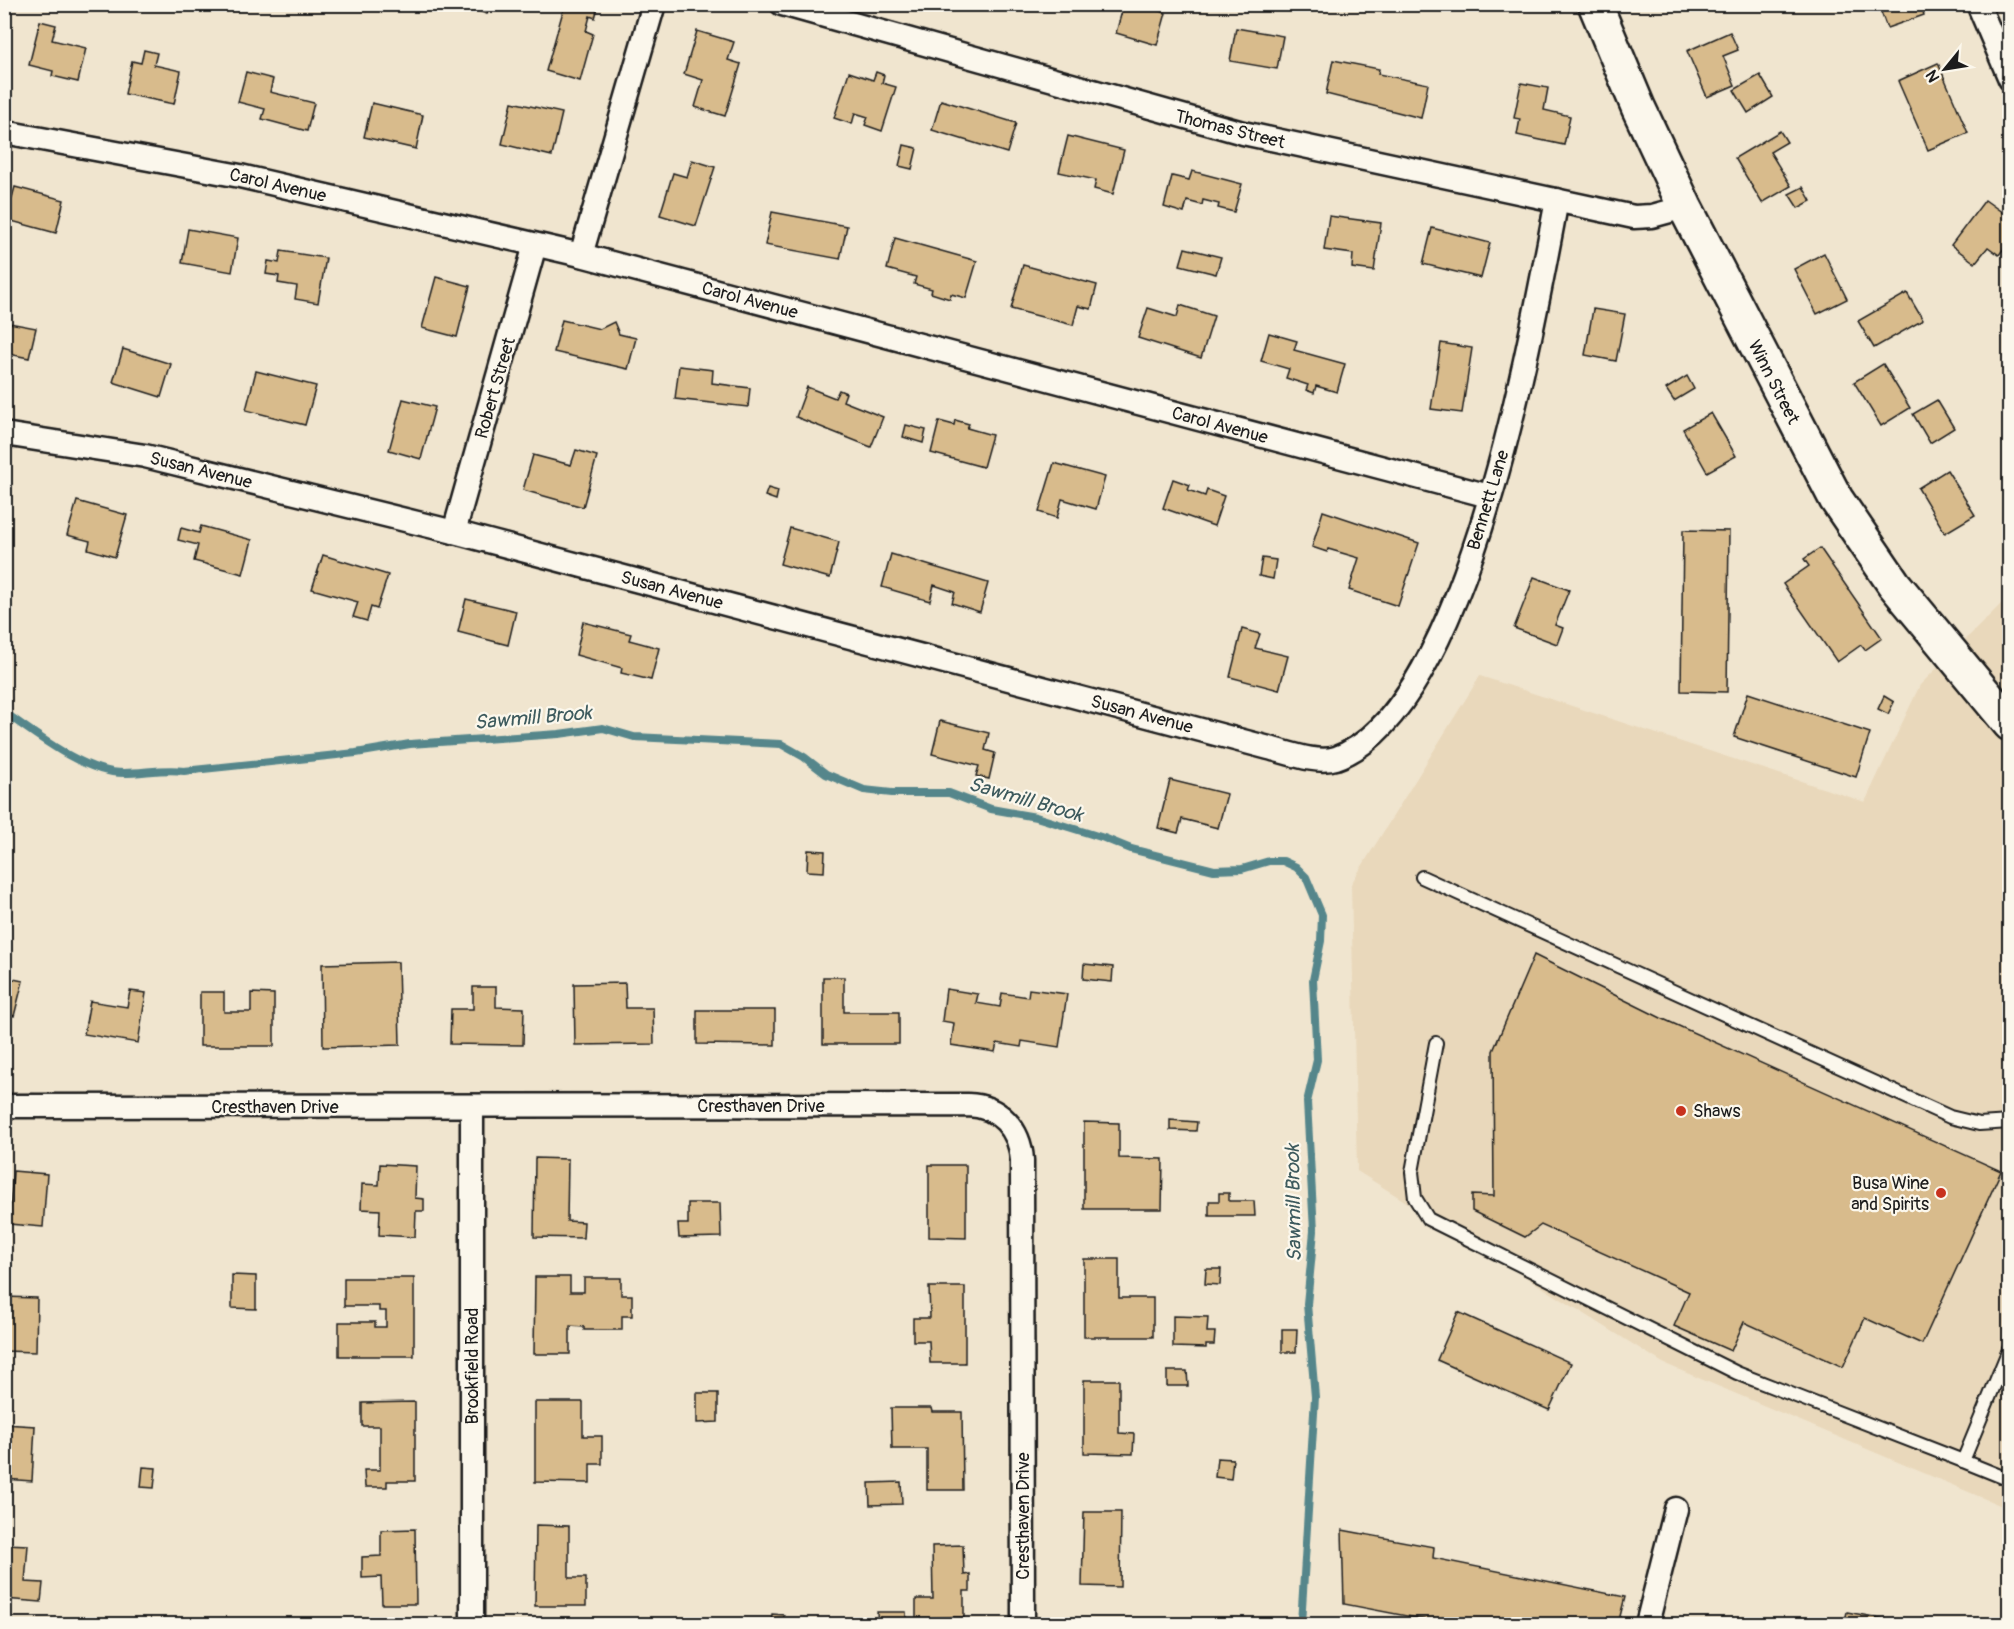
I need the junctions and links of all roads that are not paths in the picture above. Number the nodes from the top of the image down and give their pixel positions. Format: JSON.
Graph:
{"nodes":[{"id":1,"x":654,"y":4,"type":"edge"},
{"id":2,"x":782,"y":4,"type":"edge"},
{"id":3,"x":1595,"y":4,"type":"edge"},
{"id":4,"x":1978,"y":4,"type":"edge"},
{"id":5,"x":2010,"y":79,"type":"edge"},
{"id":6,"x":4,"y":132,"type":"edge"},
{"id":7,"x":1557,"y":200,"type":"junction"},
{"id":8,"x":1685,"y":207,"type":"junction"},
{"id":9,"x":535,"y":244,"type":"junction"},
{"id":10,"x":581,"y":255,"type":"junction"},
{"id":11,"x":4,"y":434,"type":"edge"},
{"id":12,"x":1489,"y":496,"type":"junction"},
{"id":13,"x":454,"y":532,"type":"junction"},
{"id":14,"x":2010,"y":724,"type":"edge"},
{"id":15,"x":1336,"y":758,"type":"joint"},
{"id":16,"x":1422,"y":877,"type":"dead end"},
{"id":17,"x":1436,"y":1043,"type":"dead end"},
{"id":18,"x":4,"y":1106,"type":"edge"},
{"id":19,"x":472,"y":1107,"type":"junction"},
{"id":20,"x":2010,"y":1122,"type":"edge"},
{"id":21,"x":2010,"y":1347,"type":"edge"},
{"id":22,"x":1963,"y":1461,"type":"junction"},
{"id":23,"x":2010,"y":1480,"type":"edge"},
{"id":24,"x":1676,"y":1509,"type":"dead end"},
{"id":25,"x":472,"y":1624,"type":"edge"},
{"id":26,"x":1023,"y":1624,"type":"edge"},
{"id":27,"x":1647,"y":1624,"type":"edge"}],
"edges":[{"from":1,"to":10,"type":"street"},
{"from":2,"to":7,"type":"street","name":"Thomas Street"},
{"from":3,"to":8,"type":"main road","name":"Winn Street"},
{"from":4,"to":5,"type":"street"},
{"from":6,"to":9,"type":"street","name":"Carol Avenue"},
{"from":7,"to":8,"type":"street","name":"Thomas Street"},
{"from":7,"to":12,"type":"street","name":"Bennett Lane"},
{"from":8,"to":14,"type":"main road","name":"Winn Street"},
{"from":9,"to":10,"type":"street","name":"Carol Avenue"},
{"from":9,"to":13,"type":"street","name":"Robert Street"},
{"from":10,"to":12,"type":"street","name":"Carol Avenue"},
{"from":11,"to":13,"type":"street","name":"Susan Avenue"},
{"from":12,"to":15,"type":"street","name":"Bennett Lane"},
{"from":13,"to":15,"type":"street","name":"Susan Avenue"},
{"from":16,"to":20,"type":"lane"},
{"from":17,"to":22,"type":"lane"},
{"from":18,"to":19,"type":"street","name":"Cresthaven Drive"},
{"from":19,"to":25,"type":"street","name":"Brookfield Road"},
{"from":19,"to":26,"type":"street","name":"Cresthaven Drive"},
{"from":21,"to":22,"type":"lane"},
{"from":22,"to":23,"type":"lane"},
{"from":24,"to":27,"type":"street"}]}
